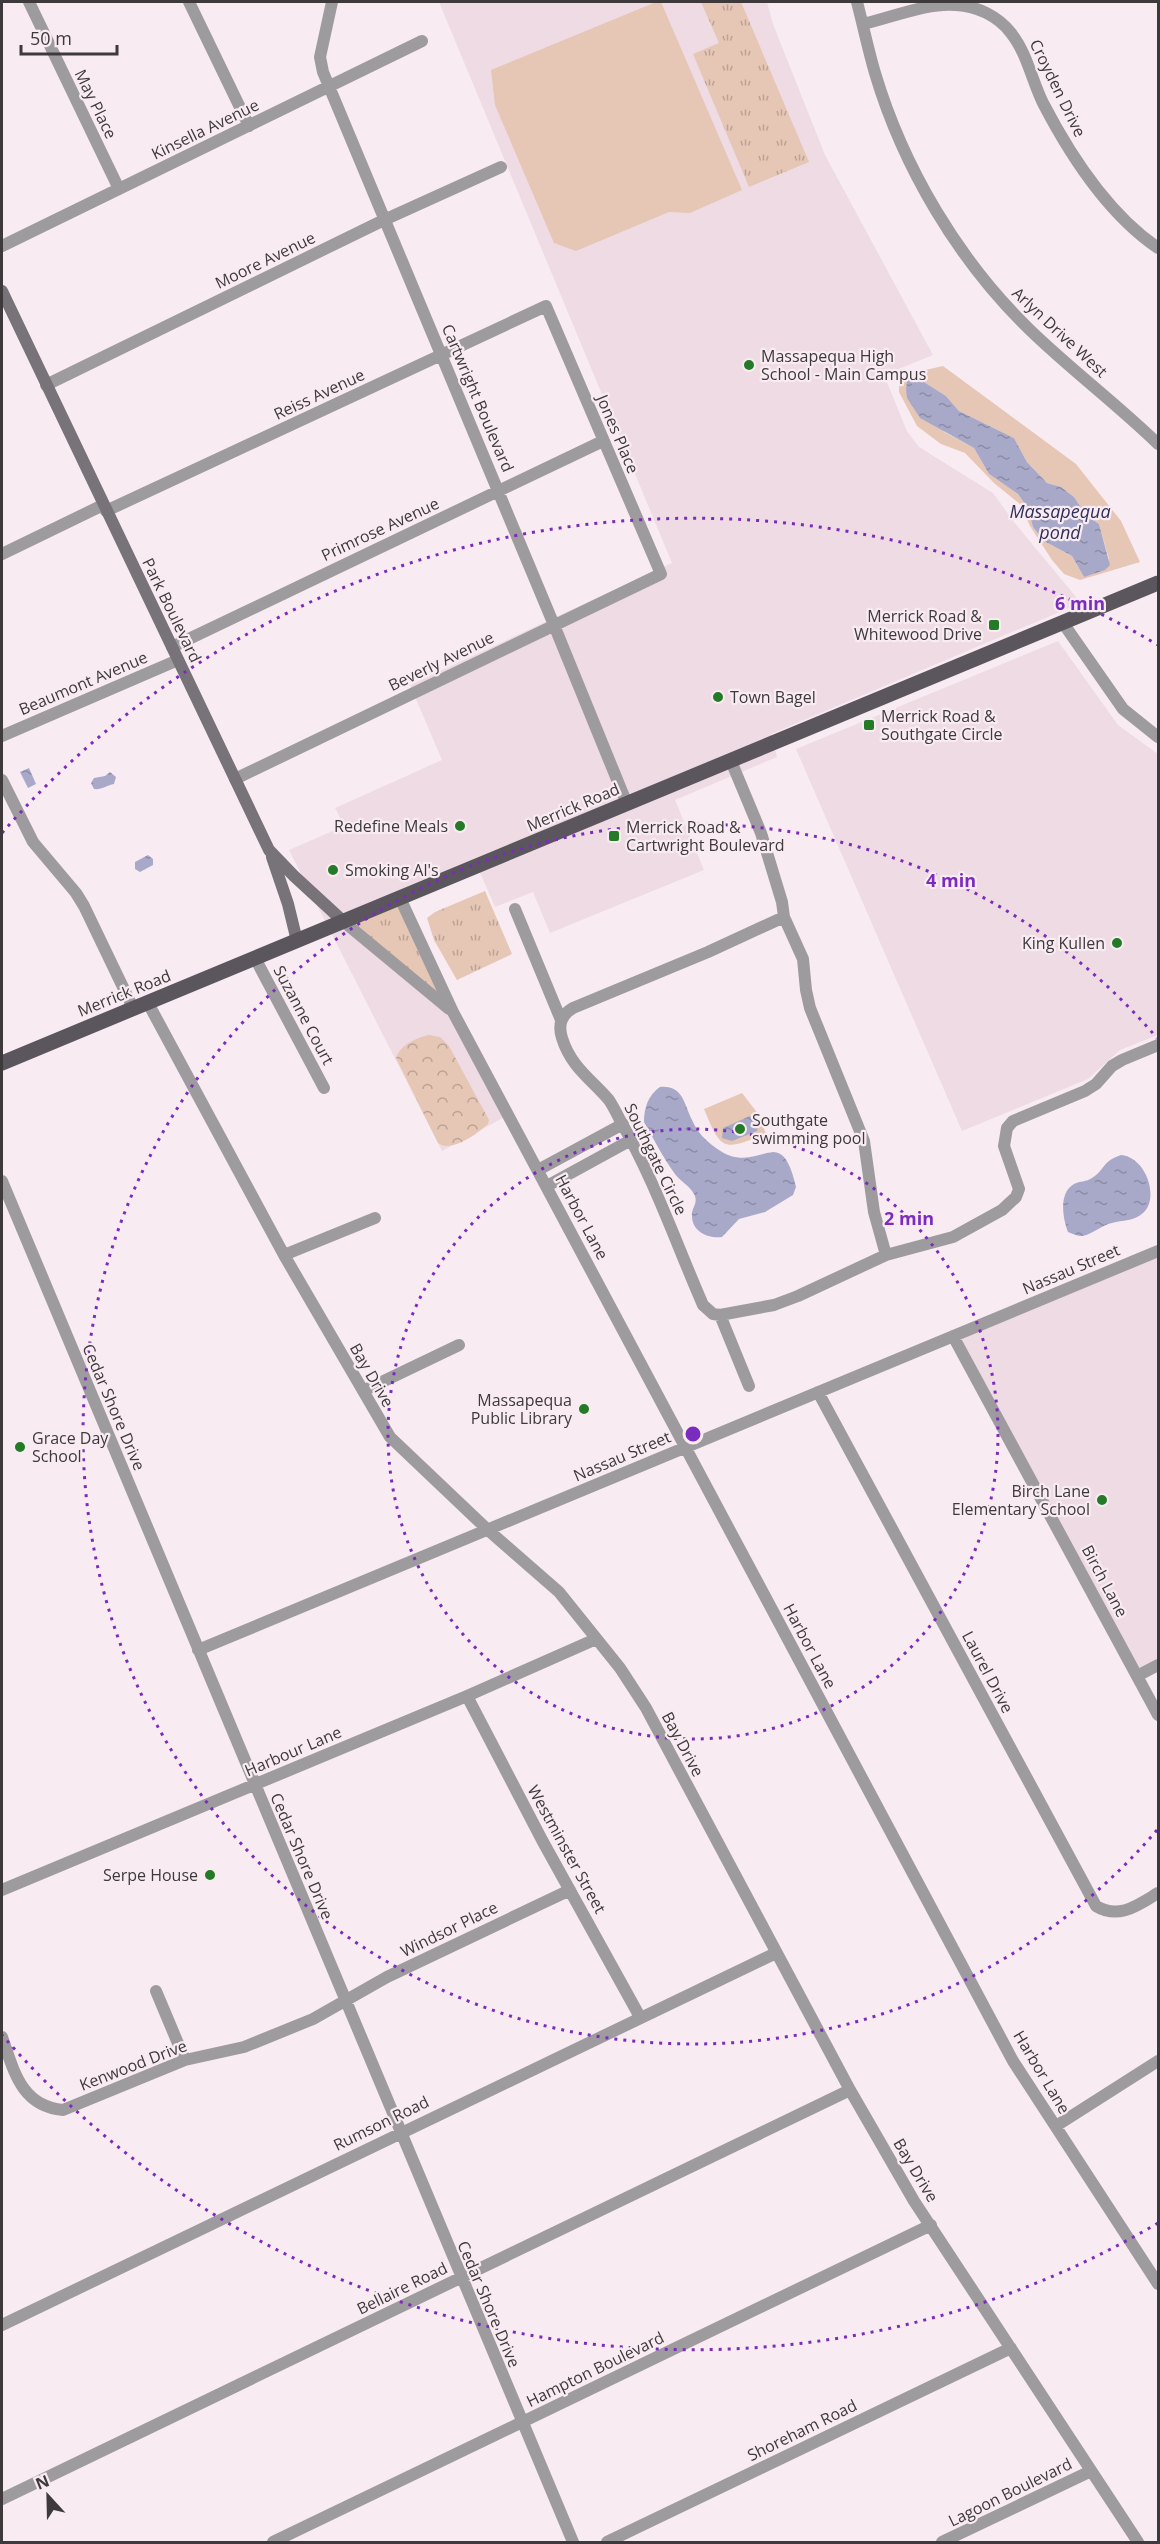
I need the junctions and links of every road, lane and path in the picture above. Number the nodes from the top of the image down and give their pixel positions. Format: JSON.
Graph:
{"nodes":[{"id":1,"x":29,"y":2,"type":"edge"},
{"id":2,"x":189,"y":2,"type":"edge"},
{"id":3,"x":332,"y":2,"type":"edge"},
{"id":4,"x":857,"y":2,"type":"edge"},
{"id":5,"x":863,"y":24,"type":"junction"},
{"id":6,"x":422,"y":41,"type":"dead end"},
{"id":7,"x":329,"y":87,"type":"junction"},
{"id":8,"x":249,"y":126,"type":"junction"},
{"id":9,"x":501,"y":167,"type":"dead end"},
{"id":10,"x":119,"y":189,"type":"junction"},
{"id":11,"x":384,"y":220,"type":"junction"},
{"id":12,"x":2,"y":246,"type":"edge"},
{"id":13,"x":1158,"y":248,"type":"edge"},
{"id":14,"x":3,"y":298,"type":"edge"},
{"id":15,"x":546,"y":306,"type":"joint"},
{"id":16,"x":442,"y":355,"type":"junction"},
{"id":17,"x":46,"y":385,"type":"junction"},
{"id":18,"x":603,"y":441,"type":"junction"},
{"id":19,"x":1158,"y":444,"type":"edge"},
{"id":20,"x":499,"y":491,"type":"junction"},
{"id":21,"x":105,"y":508,"type":"junction"},
{"id":22,"x":2,"y":554,"type":"edge"},
{"id":23,"x":661,"y":574,"type":"joint"},
{"id":24,"x":1158,"y":584,"type":"edge"},
{"id":25,"x":1063,"y":622,"type":"junction"},
{"id":26,"x":554,"y":625,"type":"junction"},
{"id":27,"x":172,"y":646,"type":"junction"},
{"id":28,"x":178,"y":660,"type":"junction"},
{"id":29,"x":2,"y":736,"type":"edge"},
{"id":30,"x":1158,"y":737,"type":"edge"},
{"id":31,"x":731,"y":760,"type":"junction"},
{"id":32,"x":235,"y":778,"type":"junction"},
{"id":33,"x":2,"y":780,"type":"edge"},
{"id":34,"x":627,"y":804,"type":"junction"},
{"id":35,"x":269,"y":850,"type":"junction"},
{"id":36,"x":400,"y":898,"type":"junction"},
{"id":37,"x":515,"y":909,"type":"dead end"},
{"id":38,"x":784,"y":917,"type":"junction"},
{"id":39,"x":344,"y":922,"type":"junction"},
{"id":40,"x":297,"y":941,"type":"junction"},
{"id":41,"x":255,"y":958,"type":"junction"},
{"id":42,"x":141,"y":1006,"type":"junction"},
{"id":43,"x":453,"y":1012,"type":"junction"},
{"id":44,"x":561,"y":1020,"type":"junction"},
{"id":45,"x":1158,"y":1045,"type":"edge"},
{"id":46,"x":2,"y":1063,"type":"edge"},
{"id":47,"x":324,"y":1088,"type":"dead end"},
{"id":48,"x":622,"y":1124,"type":"junction"},
{"id":49,"x":631,"y":1140,"type":"junction"},
{"id":50,"x":538,"y":1170,"type":"junction"},
{"id":51,"x":2,"y":1181,"type":"edge"},
{"id":52,"x":547,"y":1186,"type":"junction"},
{"id":53,"x":375,"y":1218,"type":"dead end"},
{"id":54,"x":1158,"y":1251,"type":"edge"},
{"id":55,"x":284,"y":1255,"type":"junction"},
{"id":56,"x":886,"y":1255,"type":"junction"},
{"id":57,"x":720,"y":1315,"type":"junction"},
{"id":58,"x":953,"y":1336,"type":"junction"},
{"id":59,"x":459,"y":1345,"type":"dead end"},
{"id":60,"x":749,"y":1386,"type":"dead end"},
{"id":61,"x":363,"y":1391,"type":"junction"},
{"id":62,"x":818,"y":1392,"type":"junction"},
{"id":63,"x":685,"y":1448,"type":"junction"},
{"id":64,"x":488,"y":1530,"type":"junction"},
{"id":65,"x":596,"y":1639,"type":"junction"},
{"id":66,"x":198,"y":1650,"type":"junction"},
{"id":67,"x":1158,"y":1665,"type":"edge"},
{"id":68,"x":1137,"y":1676,"type":"junction"},
{"id":69,"x":466,"y":1696,"type":"junction"},
{"id":70,"x":1158,"y":1715,"type":"edge"},
{"id":71,"x":254,"y":1785,"type":"junction"},
{"id":72,"x":2,"y":1890,"type":"edge"},
{"id":73,"x":570,"y":1890,"type":"junction"},
{"id":74,"x":1158,"y":1893,"type":"edge"},
{"id":75,"x":776,"y":1953,"type":"junction"},
{"id":76,"x":156,"y":1991,"type":"dead end"},
{"id":77,"x":344,"y":2001,"type":"junction"},
{"id":78,"x":640,"y":2017,"type":"junction"},
{"id":79,"x":2,"y":2037,"type":"edge"},
{"id":80,"x":184,"y":2060,"type":"junction"},
{"id":81,"x":1158,"y":2061,"type":"edge"},
{"id":82,"x":850,"y":2090,"type":"junction"},
{"id":83,"x":1056,"y":2126,"type":"junction"},
{"id":84,"x":399,"y":2133,"type":"junction"},
{"id":85,"x":931,"y":2225,"type":"junction"},
{"id":86,"x":460,"y":2278,"type":"junction"},
{"id":87,"x":1158,"y":2284,"type":"edge"},
{"id":88,"x":2,"y":2325,"type":"edge"},
{"id":89,"x":1011,"y":2348,"type":"junction"},
{"id":90,"x":521,"y":2423,"type":"junction"},
{"id":91,"x":1091,"y":2471,"type":"junction"},
{"id":92,"x":2,"y":2499,"type":"edge"},
{"id":93,"x":273,"y":2542,"type":"edge"},
{"id":94,"x":573,"y":2542,"type":"edge"},
{"id":95,"x":608,"y":2542,"type":"edge"},
{"id":96,"x":942,"y":2542,"type":"edge"},
{"id":97,"x":1138,"y":2542,"type":"edge"}],
"edges":[{"from":1,"to":10,"type":"street","name":"May Place"},
{"from":2,"to":8,"type":"street"},
{"from":3,"to":7,"type":"street","name":"Cartwright Boulevard"},
{"from":4,"to":5,"type":"street","name":"Arlyn Drive West"},
{"from":5,"to":13,"type":"street","name":"Croyden Drive"},
{"from":5,"to":19,"type":"street","name":"Arlyn Drive West"},
{"from":6,"to":7,"type":"street","name":"Kinsella Avenue"},
{"from":7,"to":8,"type":"street","name":"Kinsella Avenue"},
{"from":7,"to":11,"type":"street","name":"Cartwright Boulevard"},
{"from":8,"to":10,"type":"street","name":"Kinsella Avenue"},
{"from":9,"to":11,"type":"street","name":"Moore Avenue"},
{"from":10,"to":12,"type":"street","name":"Kinsella Avenue"},
{"from":11,"to":16,"type":"street","name":"Cartwright Boulevard"},
{"from":11,"to":17,"type":"street","name":"Moore Avenue"},
{"from":14,"to":17,"type":"main road","name":"Park Boulevard"},
{"from":15,"to":16,"type":"street","name":"Reiss Avenue"},
{"from":15,"to":18,"type":"street","name":"Jones Place"},
{"from":16,"to":20,"type":"street","name":"Cartwright Boulevard"},
{"from":16,"to":21,"type":"street","name":"Reiss Avenue"},
{"from":17,"to":21,"type":"main road","name":"Park Boulevard"},
{"from":18,"to":20,"type":"street","name":"Primrose Avenue"},
{"from":18,"to":23,"type":"street","name":"Jones Place"},
{"from":20,"to":26,"type":"street","name":"Cartwright Boulevard"},
{"from":20,"to":27,"type":"street","name":"Primrose Avenue"},
{"from":21,"to":22,"type":"street","name":"Reiss Avenue"},
{"from":21,"to":27,"type":"main road","name":"Park Boulevard"},
{"from":23,"to":26,"type":"street","name":"Beverly Avenue"},
{"from":24,"to":25,"type":"main road","name":"Merrick Road"},
{"from":25,"to":30,"type":"street"},
{"from":25,"to":31,"type":"main road","name":"Merrick Road"},
{"from":26,"to":32,"type":"street","name":"Beverly Avenue"},
{"from":26,"to":34,"type":"street","name":"Cartwright Boulevard"},
{"from":27,"to":28,"type":"main road","name":"Park Boulevard"},
{"from":28,"to":29,"type":"street","name":"Beaumont Avenue"},
{"from":28,"to":32,"type":"main road","name":"Park Boulevard"},
{"from":31,"to":34,"type":"main road","name":"Merrick Road"},
{"from":31,"to":38,"type":"street"},
{"from":32,"to":35,"type":"main road","name":"Park Boulevard"},
{"from":33,"to":42,"type":"street","name":"Bay Drive"},
{"from":34,"to":36,"type":"main road","name":"Merrick Road"},
{"from":35,"to":39,"type":"main road","name":"Park Boulevard"},
{"from":35,"to":40,"type":"main road"},
{"from":36,"to":39,"type":"main road","name":"Merrick Road"},
{"from":36,"to":43,"type":"street","name":"Harbor Lane"},
{"from":37,"to":44,"type":"street","name":"Southgate Circle"},
{"from":38,"to":44,"type":"street"},
{"from":38,"to":56,"type":"street"},
{"from":39,"to":40,"type":"main road","name":"Merrick Road"},
{"from":39,"to":43,"type":"street","name":"Harbor Lane"},
{"from":40,"to":41,"type":"main road","name":"Merrick Road"},
{"from":41,"to":42,"type":"main road","name":"Merrick Road"},
{"from":41,"to":47,"type":"street","name":"Suzanne Court"},
{"from":42,"to":46,"type":"main road","name":"Merrick Road"},
{"from":42,"to":55,"type":"street","name":"Bay Drive"},
{"from":43,"to":50,"type":"street","name":"Harbor Lane"},
{"from":44,"to":48,"type":"street","name":"Southgate Circle"},
{"from":45,"to":56,"type":"street"},
{"from":48,"to":49,"type":"street","name":"Southgate Circle"},
{"from":48,"to":50,"type":"street"},
{"from":49,"to":52,"type":"street"},
{"from":49,"to":57,"type":"street","name":"Southgate Circle"},
{"from":50,"to":52,"type":"street","name":"Harbor Lane"},
{"from":51,"to":66,"type":"street","name":"Cedar Shore Drive"},
{"from":52,"to":63,"type":"street","name":"Harbor Lane"},
{"from":53,"to":55,"type":"street"},
{"from":54,"to":58,"type":"street","name":"Nassau Street"},
{"from":55,"to":61,"type":"street","name":"Bay Drive"},
{"from":56,"to":57,"type":"street"},
{"from":57,"to":60,"type":"street","name":"Southgate Circle"},
{"from":58,"to":62,"type":"street","name":"Nassau Street"},
{"from":58,"to":68,"type":"street","name":"Birch Lane"},
{"from":59,"to":61,"type":"street"},
{"from":61,"to":64,"type":"street","name":"Bay Drive"},
{"from":62,"to":63,"type":"street","name":"Nassau Street"},
{"from":62,"to":74,"type":"street","name":"Laurel Drive"},
{"from":63,"to":64,"type":"street","name":"Nassau Street"},
{"from":63,"to":83,"type":"street","name":"Harbor Lane"},
{"from":64,"to":65,"type":"street","name":"Bay Drive"},
{"from":64,"to":66,"type":"street","name":"Nassau Street"},
{"from":65,"to":69,"type":"street","name":"Harbour Lane"},
{"from":65,"to":75,"type":"street","name":"Bay Drive"},
{"from":66,"to":71,"type":"street","name":"Cedar Shore Drive"},
{"from":67,"to":68,"type":"street"},
{"from":68,"to":70,"type":"street","name":"Birch Lane"},
{"from":69,"to":71,"type":"street","name":"Harbour Lane"},
{"from":69,"to":73,"type":"street","name":"Westminster Street"},
{"from":71,"to":72,"type":"street","name":"Harbour Lane"},
{"from":71,"to":77,"type":"street","name":"Cedar Shore Drive"},
{"from":73,"to":77,"type":"street","name":"Windsor Place"},
{"from":73,"to":78,"type":"street","name":"Westminster Street"},
{"from":75,"to":78,"type":"street","name":"Rumson Road"},
{"from":75,"to":82,"type":"street","name":"Bay Drive"},
{"from":76,"to":80,"type":"street"},
{"from":77,"to":80,"type":"street","name":"Kenwood Drive"},
{"from":77,"to":84,"type":"street","name":"Cedar Shore Drive"},
{"from":78,"to":84,"type":"street","name":"Rumson Road"},
{"from":79,"to":80,"type":"street","name":"Kenwood Drive"},
{"from":81,"to":83,"type":"street"},
{"from":82,"to":85,"type":"street","name":"Bay Drive"},
{"from":82,"to":86,"type":"street","name":"Bellaire Road"},
{"from":83,"to":87,"type":"street","name":"Harbor Lane"},
{"from":84,"to":86,"type":"street","name":"Cedar Shore Drive"},
{"from":84,"to":88,"type":"street","name":"Rumson Road"},
{"from":85,"to":89,"type":"street","name":"Bay Drive"},
{"from":85,"to":90,"type":"street","name":"Hampton Boulevard"},
{"from":86,"to":90,"type":"street","name":"Cedar Shore Drive"},
{"from":86,"to":92,"type":"street","name":"Bellaire Road"},
{"from":89,"to":91,"type":"street","name":"Bay Drive"},
{"from":89,"to":95,"type":"street","name":"Shoreham Road"},
{"from":90,"to":93,"type":"street","name":"Hampton Boulevard"},
{"from":90,"to":94,"type":"street","name":"Cedar Shore Drive"},
{"from":91,"to":96,"type":"street","name":"Lagoon Boulevard"},
{"from":91,"to":97,"type":"street","name":"Bay Drive"}]}
